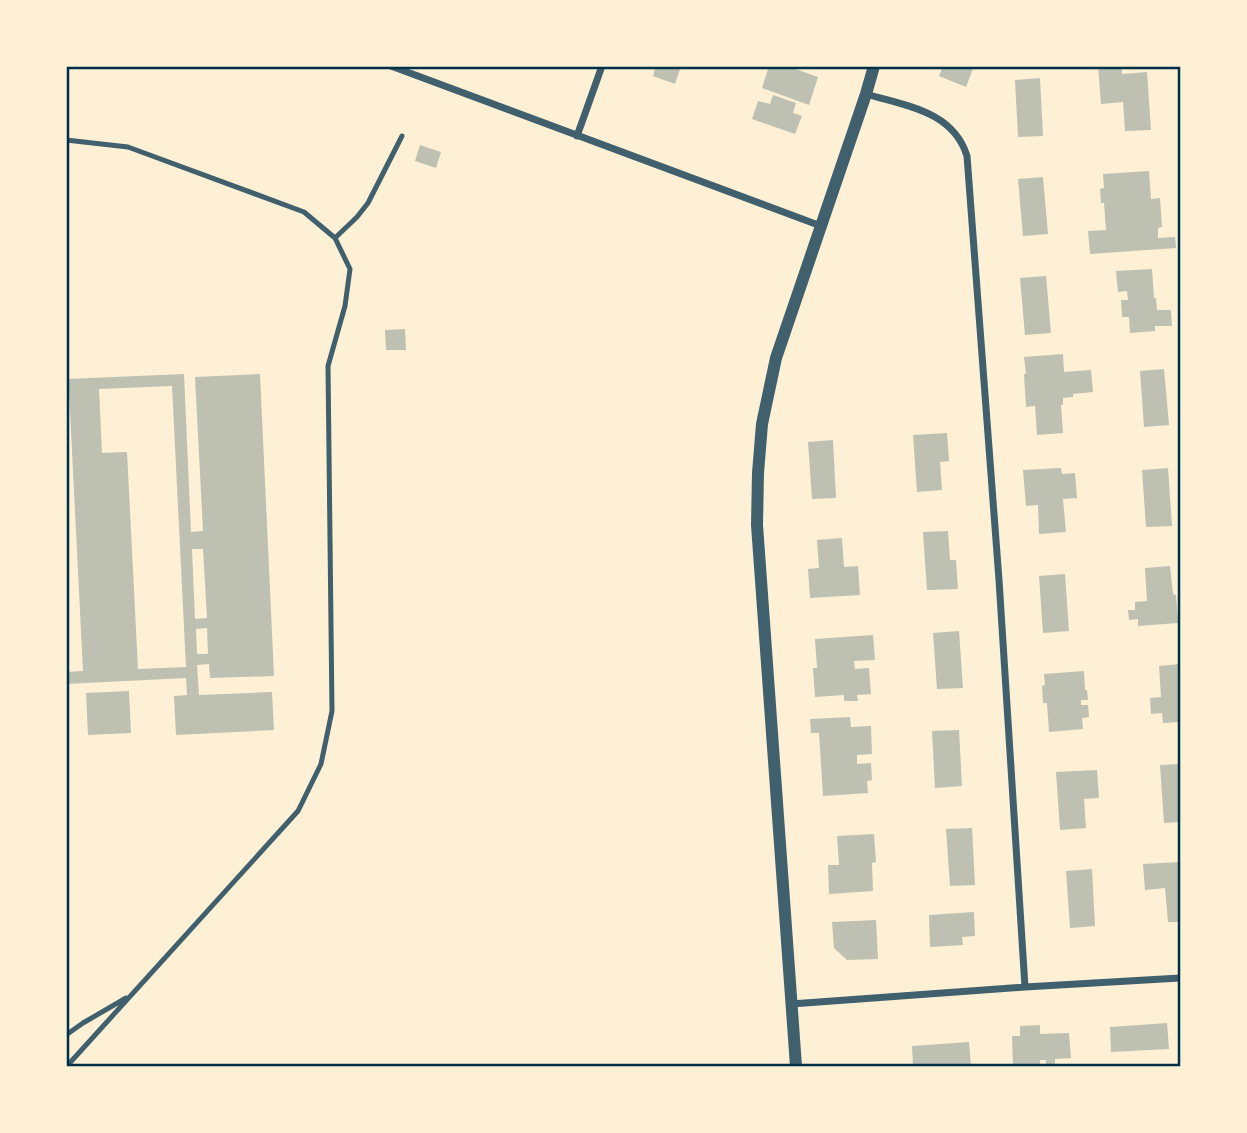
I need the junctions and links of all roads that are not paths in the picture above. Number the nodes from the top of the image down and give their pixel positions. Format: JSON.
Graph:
{"nodes":[{"id":1,"x":391,"y":66,"type":"edge"},
{"id":2,"x":601,"y":66,"type":"edge"},
{"id":3,"x":874,"y":66,"type":"edge"},
{"id":4,"x":866,"y":94,"type":"junction"},
{"id":5,"x":402,"y":136,"type":"dead end"},
{"id":6,"x":577,"y":136,"type":"junction"},
{"id":7,"x":66,"y":140,"type":"edge"},
{"id":8,"x":821,"y":226,"type":"junction"},
{"id":9,"x":335,"y":238,"type":"junction"},
{"id":10,"x":1181,"y":978,"type":"edge"},
{"id":11,"x":1025,"y":987,"type":"junction"},
{"id":12,"x":132,"y":995,"type":"junction"},
{"id":13,"x":791,"y":1004,"type":"junction"},
{"id":14,"x":66,"y":1035,"type":"edge"},
{"id":15,"x":67,"y":1066,"type":"edge"},
{"id":16,"x":796,"y":1066,"type":"edge"}],
"edges":[{"from":1,"to":6,"type":"street"},
{"from":2,"to":6,"type":"street"},
{"from":3,"to":4,"type":"street"},
{"from":4,"to":8,"type":"street"},
{"from":4,"to":11,"type":"street"},
{"from":5,"to":9,"type":"lane"},
{"from":6,"to":8,"type":"street"},
{"from":7,"to":9,"type":"lane"},
{"from":8,"to":13,"type":"street"},
{"from":9,"to":12,"type":"lane"},
{"from":10,"to":11,"type":"street"},
{"from":11,"to":13,"type":"street"},
{"from":12,"to":14,"type":"lane"},
{"from":12,"to":15,"type":"lane"},
{"from":13,"to":16,"type":"street"}]}
